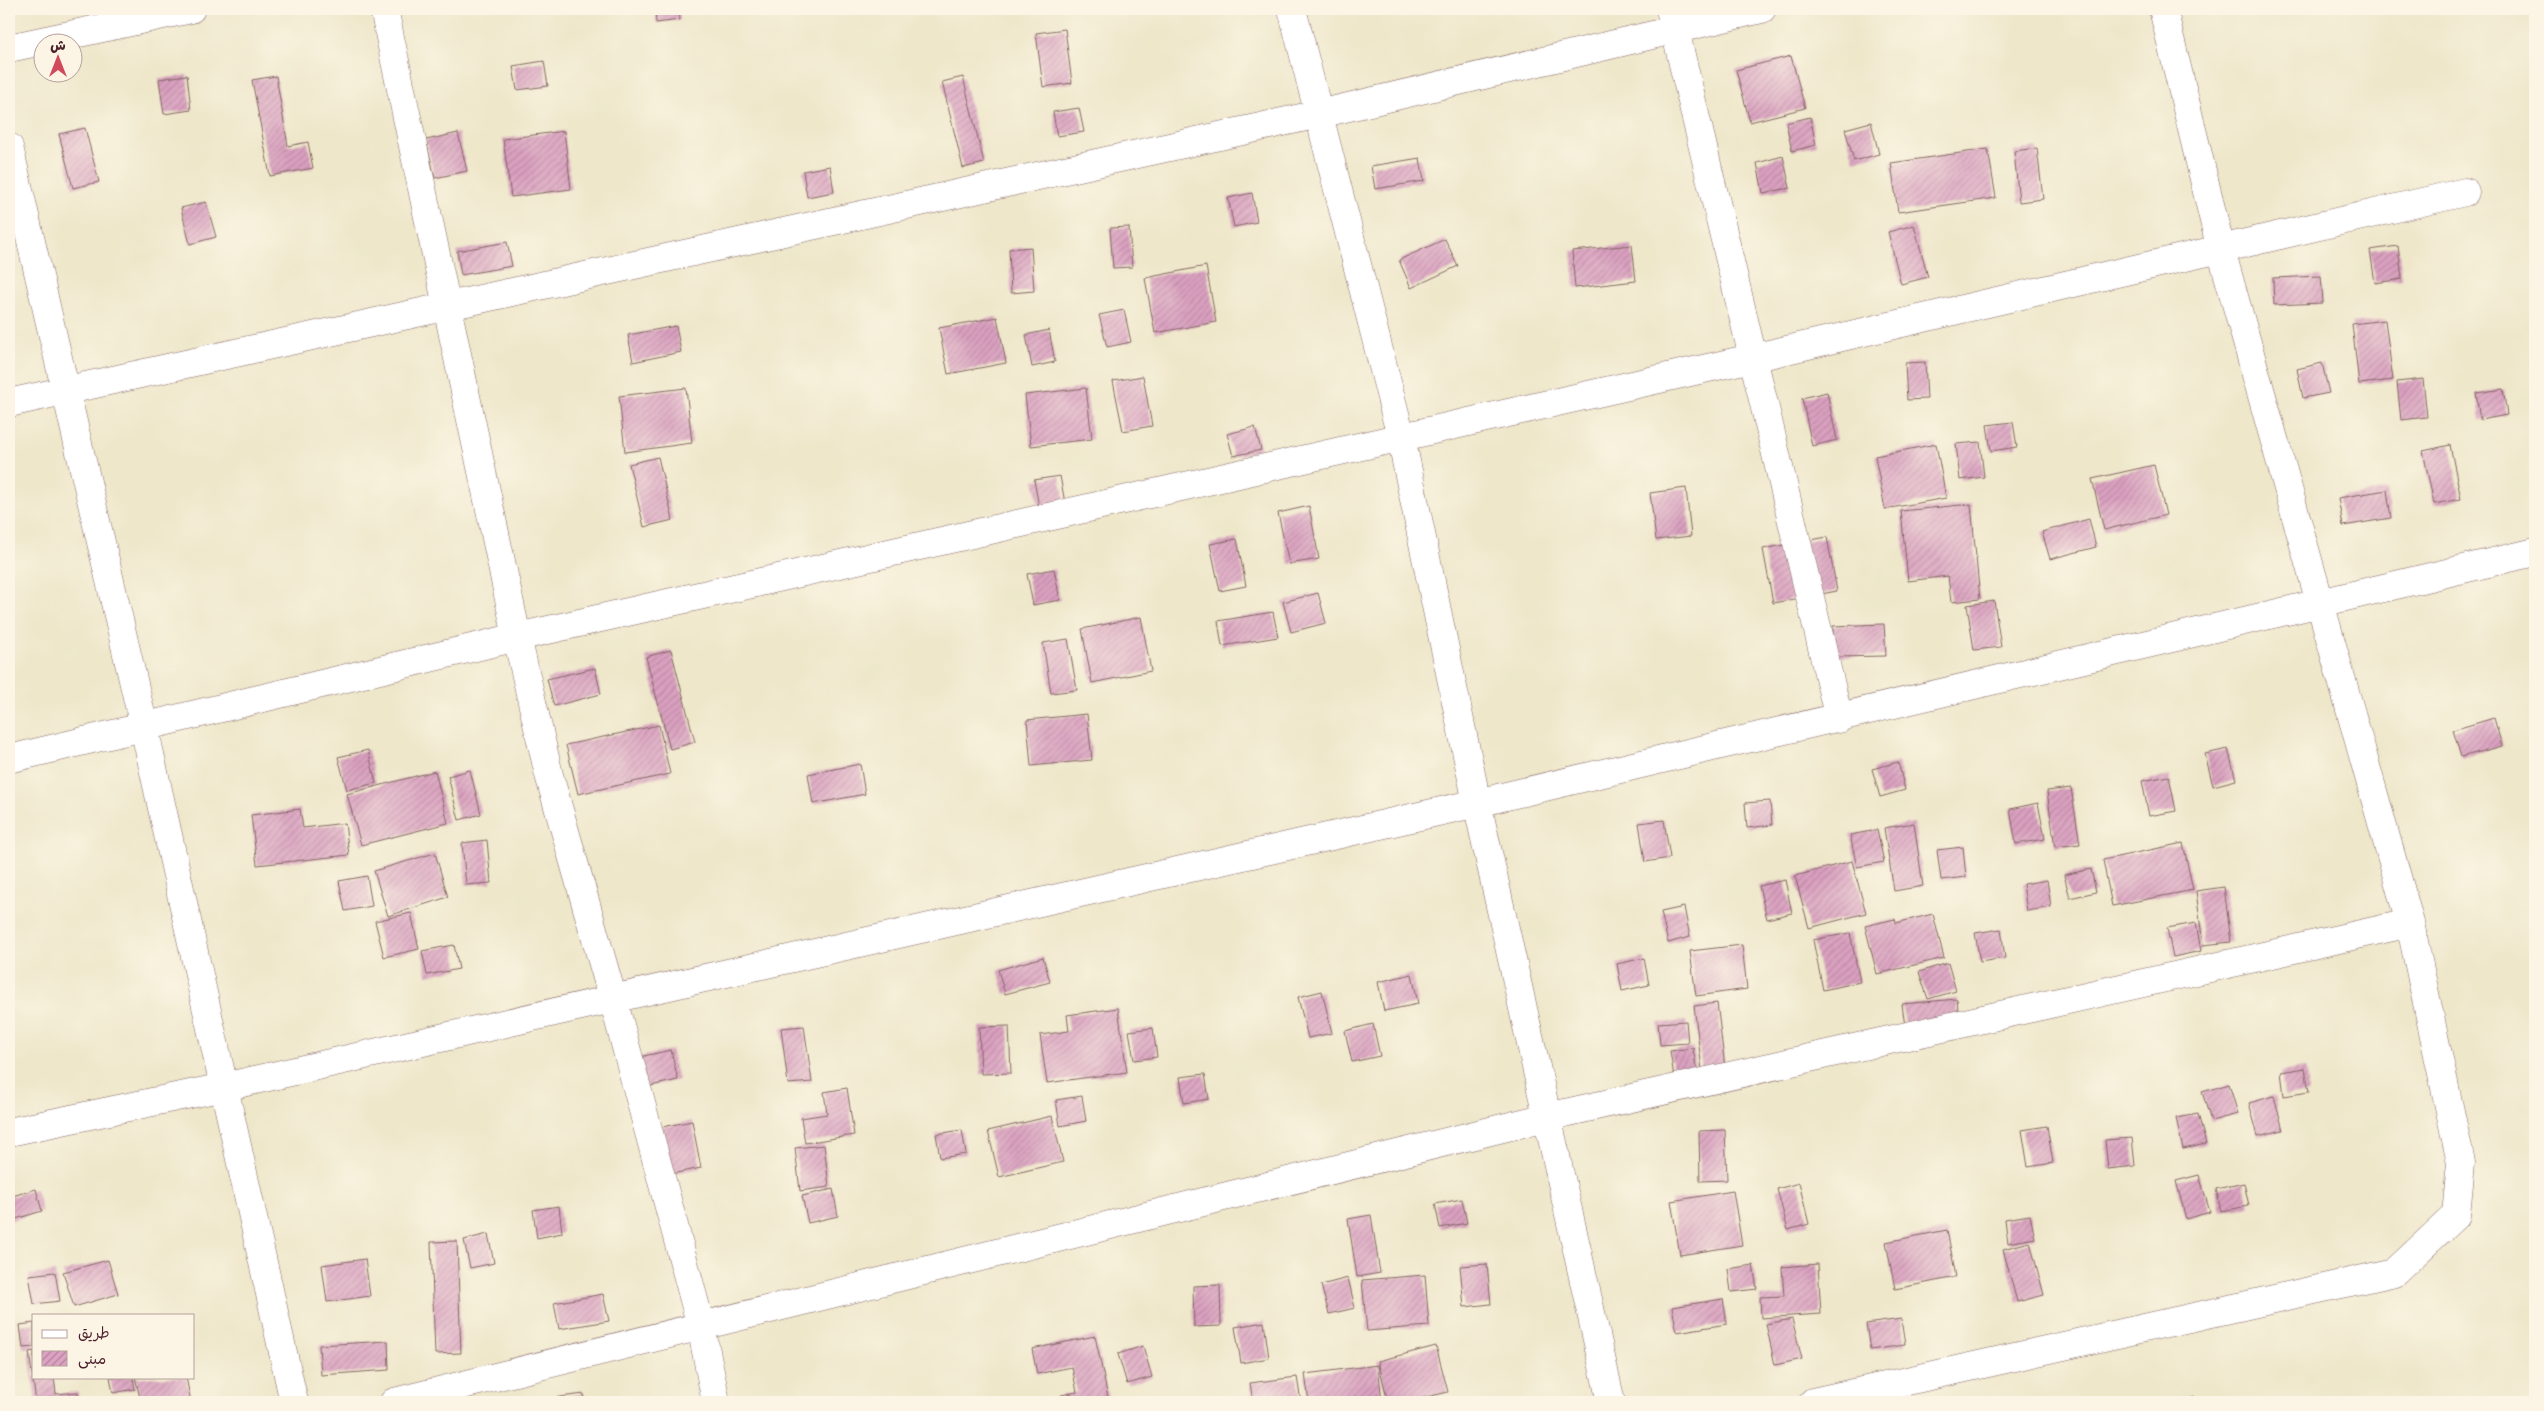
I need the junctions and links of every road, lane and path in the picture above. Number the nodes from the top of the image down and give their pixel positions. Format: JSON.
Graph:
{"nodes":[{"id":1,"x":190,"y":9,"type":"edge"},
{"id":2,"x":384,"y":9,"type":"edge"},
{"id":3,"x":1292,"y":9,"type":"edge"},
{"id":4,"x":1762,"y":9,"type":"edge"},
{"id":5,"x":2163,"y":9,"type":"edge"},
{"id":6,"x":1673,"y":20,"type":"edge"},
{"id":7,"x":9,"y":48,"type":"edge"},
{"id":8,"x":1319,"y":114,"type":"junction"},
{"id":9,"x":9,"y":147,"type":"edge"},
{"id":10,"x":2465,"y":192,"type":"dead end"},
{"id":11,"x":2221,"y":250,"type":"junction"},
{"id":12,"x":448,"y":305,"type":"junction"},
{"id":13,"x":1752,"y":358,"type":"junction"},
{"id":14,"x":67,"y":390,"type":"junction"},
{"id":15,"x":9,"y":404,"type":"edge"},
{"id":16,"x":1401,"y":437,"type":"junction"},
{"id":17,"x":2535,"y":552,"type":"edge"},
{"id":18,"x":2319,"y":604,"type":"junction"},
{"id":19,"x":517,"y":637,"type":"junction"},
{"id":20,"x":1839,"y":719,"type":"junction"},
{"id":21,"x":144,"y":727,"type":"junction"},
{"id":22,"x":9,"y":759,"type":"edge"},
{"id":23,"x":1477,"y":804,"type":"junction"},
{"id":24,"x":2410,"y":923,"type":"junction"},
{"id":25,"x":613,"y":999,"type":"junction"},
{"id":26,"x":224,"y":1086,"type":"junction"},
{"id":27,"x":1547,"y":1117,"type":"junction"},
{"id":28,"x":9,"y":1132,"type":"edge"},
{"id":29,"x":701,"y":1326,"type":"junction"},
{"id":30,"x":294,"y":1402,"type":"edge"},
{"id":31,"x":394,"y":1402,"type":"edge"},
{"id":32,"x":716,"y":1402,"type":"edge"},
{"id":33,"x":1611,"y":1402,"type":"edge"},
{"id":34,"x":1813,"y":1402,"type":"edge"}],
"edges":[{"from":1,"to":7,"type":"street"},
{"from":2,"to":12,"type":"street"},
{"from":3,"to":8,"type":"street"},
{"from":4,"to":6,"type":"street"},
{"from":5,"to":11,"type":"street"},
{"from":6,"to":8,"type":"street"},
{"from":6,"to":13,"type":"street"},
{"from":8,"to":12,"type":"street"},
{"from":8,"to":16,"type":"street"},
{"from":9,"to":14,"type":"street"},
{"from":10,"to":11,"type":"street"},
{"from":11,"to":13,"type":"street"},
{"from":11,"to":18,"type":"street"},
{"from":12,"to":14,"type":"street"},
{"from":12,"to":19,"type":"street"},
{"from":13,"to":16,"type":"street"},
{"from":13,"to":20,"type":"street"},
{"from":14,"to":15,"type":"street"},
{"from":14,"to":21,"type":"street"},
{"from":16,"to":19,"type":"street"},
{"from":16,"to":23,"type":"street"},
{"from":17,"to":18,"type":"street"},
{"from":18,"to":20,"type":"street"},
{"from":18,"to":24,"type":"street"},
{"from":19,"to":21,"type":"street"},
{"from":19,"to":25,"type":"street"},
{"from":20,"to":23,"type":"street"},
{"from":21,"to":22,"type":"street"},
{"from":21,"to":26,"type":"street"},
{"from":23,"to":25,"type":"street"},
{"from":23,"to":27,"type":"street"},
{"from":24,"to":27,"type":"street"},
{"from":24,"to":34,"type":"street"},
{"from":25,"to":26,"type":"street"},
{"from":25,"to":29,"type":"street"},
{"from":26,"to":28,"type":"street"},
{"from":26,"to":30,"type":"street"},
{"from":27,"to":29,"type":"street"},
{"from":27,"to":33,"type":"street"},
{"from":29,"to":31,"type":"street"},
{"from":29,"to":32,"type":"street"}]}
